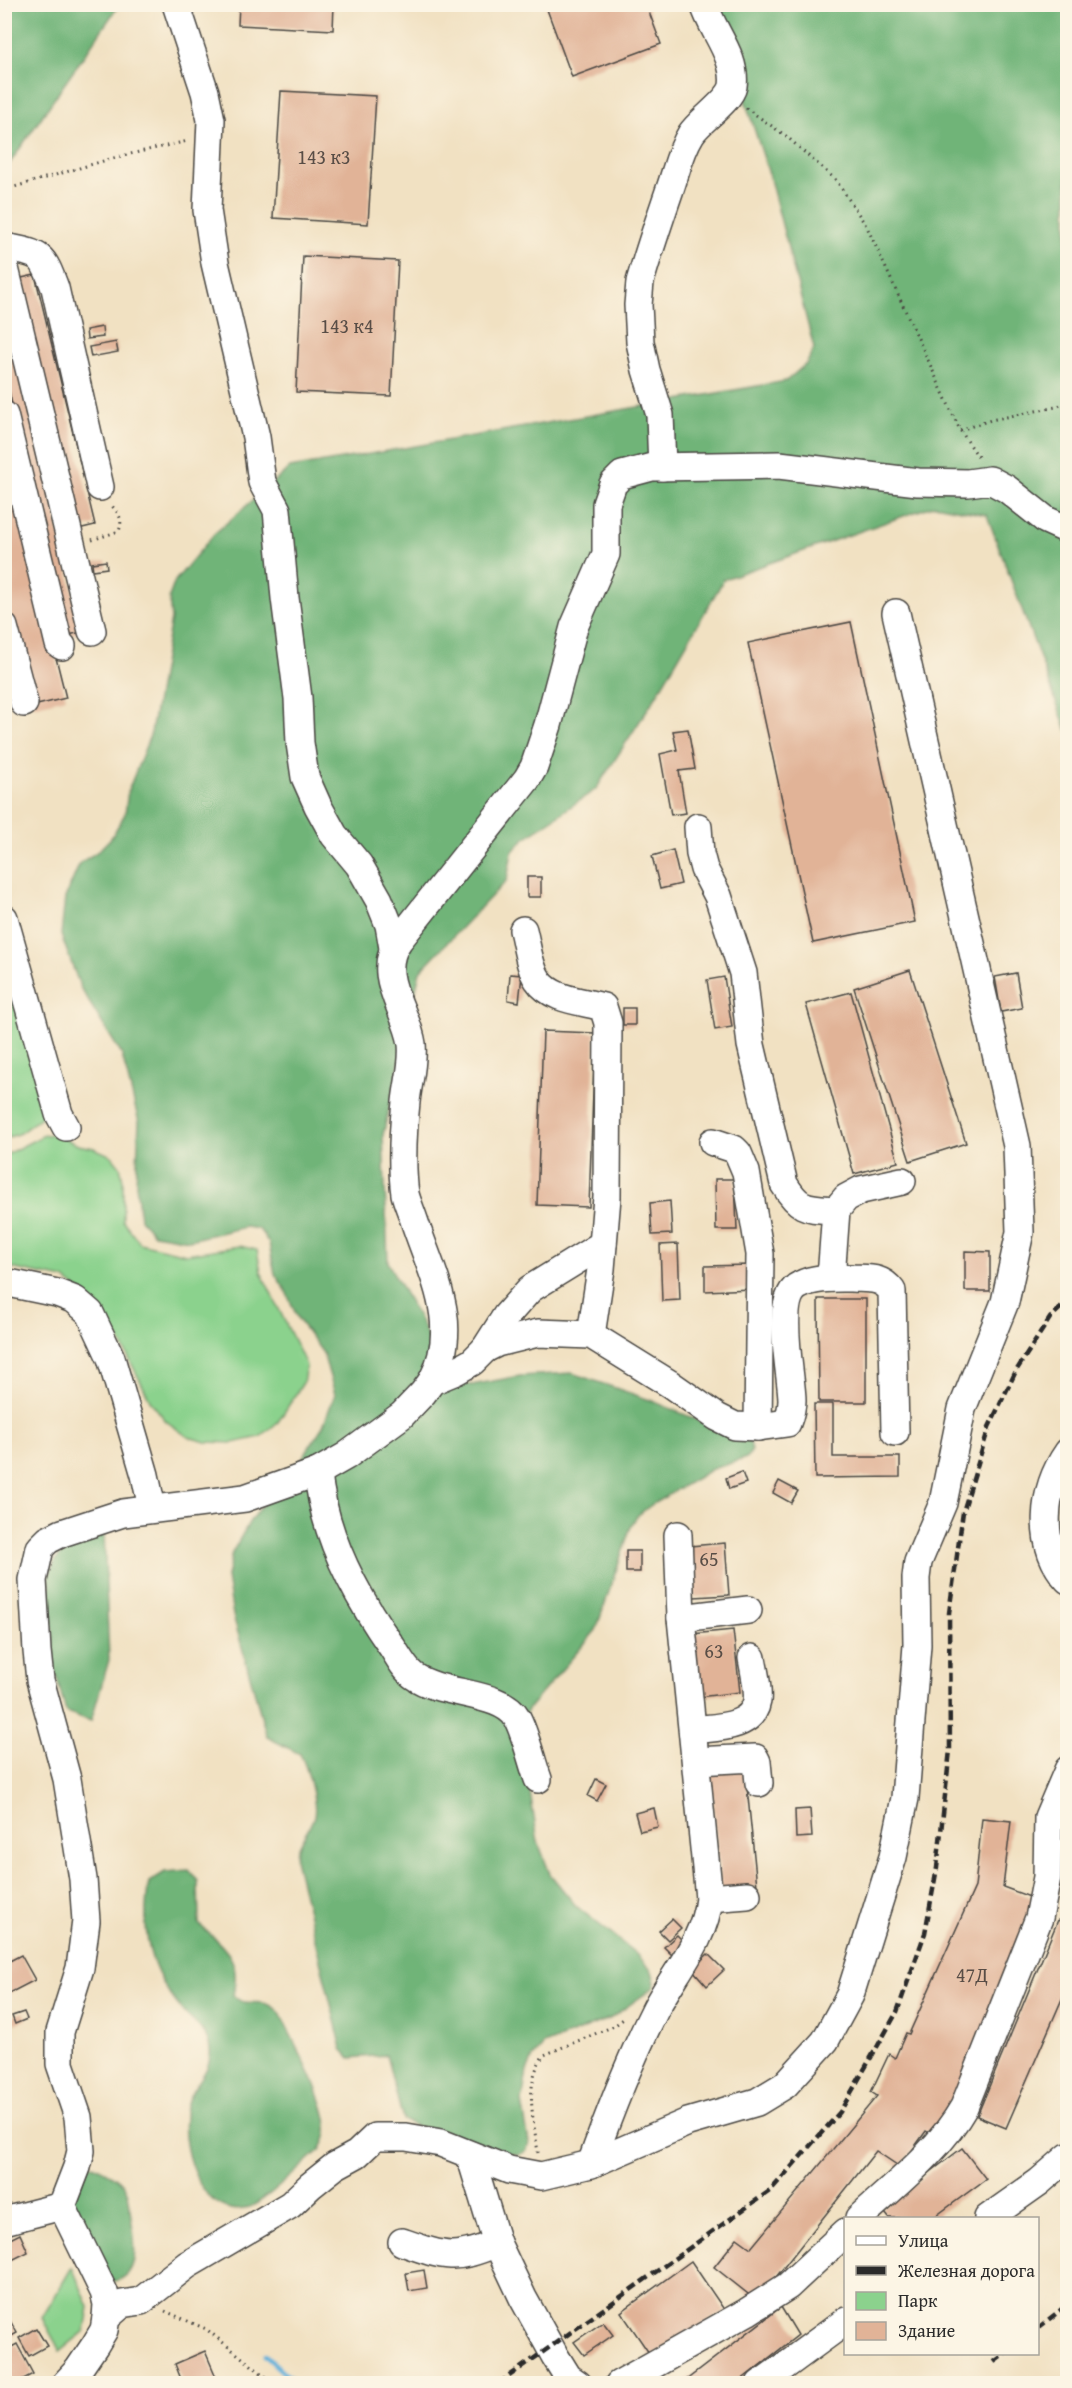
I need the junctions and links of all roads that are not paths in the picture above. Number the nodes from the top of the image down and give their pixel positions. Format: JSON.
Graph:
{"nodes":[{"id":1,"x":176,"y":4,"type":"edge"},
{"id":2,"x":704,"y":4,"type":"edge"},
{"id":3,"x":4,"y":248,"type":"edge"},
{"id":4,"x":4,"y":264,"type":"edge"},
{"id":5,"x":4,"y":415,"type":"edge"},
{"id":6,"x":662,"y":467,"type":"junction"},
{"id":7,"x":100,"y":487,"type":"road end"},
{"id":8,"x":1068,"y":530,"type":"edge"},
{"id":9,"x":896,"y":613,"type":"dead end"},
{"id":10,"x":4,"y":627,"type":"edge"},
{"id":11,"x":92,"y":630,"type":"dead end"},
{"id":12,"x":62,"y":646,"type":"dead end"},
{"id":13,"x":24,"y":703,"type":"dead end"},
{"id":14,"x":698,"y":827,"type":"dead end"},
{"id":15,"x":523,"y":930,"type":"dead end"},
{"id":16,"x":7,"y":936,"type":"edge"},
{"id":17,"x":393,"y":948,"type":"junction"},
{"id":18,"x":66,"y":1126,"type":"dead end"},
{"id":19,"x":713,"y":1142,"type":"dead end"},
{"id":20,"x":902,"y":1180,"type":"dead end"},
{"id":21,"x":836,"y":1210,"type":"junction"},
{"id":22,"x":603,"y":1244,"type":"junction"},
{"id":23,"x":831,"y":1278,"type":"junction"},
{"id":24,"x":4,"y":1282,"type":"edge"},
{"id":25,"x":591,"y":1335,"type":"junction"},
{"id":26,"x":484,"y":1349,"type":"junction"},
{"id":27,"x":432,"y":1381,"type":"junction"},
{"id":28,"x":758,"y":1428,"type":"junction"},
{"id":29,"x":895,"y":1432,"type":"dead end"},
{"id":30,"x":1068,"y":1452,"type":"edge"},
{"id":31,"x":318,"y":1472,"type":"junction"},
{"id":32,"x":152,"y":1509,"type":"junction"},
{"id":33,"x":678,"y":1534,"type":"dead end"},
{"id":34,"x":1068,"y":1580,"type":"edge"},
{"id":35,"x":748,"y":1610,"type":"dead end"},
{"id":36,"x":681,"y":1618,"type":"junction"},
{"id":37,"x":752,"y":1659,"type":"dead end"},
{"id":38,"x":693,"y":1730,"type":"junction"},
{"id":39,"x":696,"y":1761,"type":"junction"},
{"id":40,"x":1068,"y":1770,"type":"edge"},
{"id":41,"x":538,"y":1779,"type":"dead end"},
{"id":42,"x":759,"y":1783,"type":"dead end"},
{"id":43,"x":747,"y":1895,"type":"dead end"},
{"id":44,"x":709,"y":1898,"type":"junction"},
{"id":45,"x":470,"y":2156,"type":"junction"},
{"id":46,"x":1068,"y":2157,"type":"edge"},
{"id":47,"x":591,"y":2164,"type":"junction"},
{"id":48,"x":62,"y":2206,"type":"junction"},
{"id":49,"x":860,"y":2217,"type":"edge"},
{"id":50,"x":989,"y":2217,"type":"edge"},
{"id":51,"x":4,"y":2221,"type":"edge"},
{"id":52,"x":844,"y":2234,"type":"edge"},
{"id":53,"x":402,"y":2242,"type":"dead end"},
{"id":54,"x":497,"y":2244,"type":"junction"},
{"id":55,"x":106,"y":2318,"type":"junction"},
{"id":56,"x":844,"y":2322,"type":"edge"},
{"id":57,"x":65,"y":2384,"type":"edge"},
{"id":58,"x":578,"y":2384,"type":"edge"},
{"id":59,"x":619,"y":2384,"type":"edge"},
{"id":60,"x":760,"y":2384,"type":"edge"}],
"edges":[{"from":1,"to":17,"type":"street"},
{"from":2,"to":6,"type":"street"},
{"from":3,"to":7,"type":"street"},
{"from":4,"to":11,"type":"street"},
{"from":5,"to":12,"type":"street"},
{"from":6,"to":8,"type":"street"},
{"from":6,"to":17,"type":"street"},
{"from":9,"to":47,"type":"street"},
{"from":10,"to":13,"type":"street"},
{"from":14,"to":21,"type":"street"},
{"from":15,"to":22,"type":"street"},
{"from":16,"to":18,"type":"street"},
{"from":17,"to":27,"type":"street"},
{"from":19,"to":28,"type":"street"},
{"from":20,"to":21,"type":"street"},
{"from":21,"to":23,"type":"street"},
{"from":22,"to":25,"type":"street"},
{"from":22,"to":26,"type":"street"},
{"from":23,"to":28,"type":"street"},
{"from":23,"to":29,"type":"street"},
{"from":24,"to":32,"type":"street"},
{"from":25,"to":26,"type":"street"},
{"from":25,"to":28,"type":"street"},
{"from":26,"to":27,"type":"street"},
{"from":27,"to":31,"type":"street"},
{"from":30,"to":34,"type":"street"},
{"from":31,"to":32,"type":"street"},
{"from":31,"to":41,"type":"street"},
{"from":32,"to":48,"type":"street"},
{"from":33,"to":36,"type":"street"},
{"from":35,"to":36,"type":"street"},
{"from":36,"to":38,"type":"street"},
{"from":37,"to":38,"type":"street"},
{"from":38,"to":39,"type":"street"},
{"from":39,"to":42,"type":"street"},
{"from":39,"to":44,"type":"street"},
{"from":40,"to":49,"type":"street"},
{"from":43,"to":44,"type":"street"},
{"from":44,"to":47,"type":"street"},
{"from":45,"to":47,"type":"street"},
{"from":45,"to":54,"type":"street"},
{"from":45,"to":55,"type":"street"},
{"from":46,"to":50,"type":"street"},
{"from":48,"to":51,"type":"street"},
{"from":48,"to":55,"type":"street"},
{"from":52,"to":59,"type":"street"},
{"from":53,"to":54,"type":"street"},
{"from":54,"to":58,"type":"street"},
{"from":55,"to":57,"type":"street"},
{"from":56,"to":60,"type":"street"}]}
